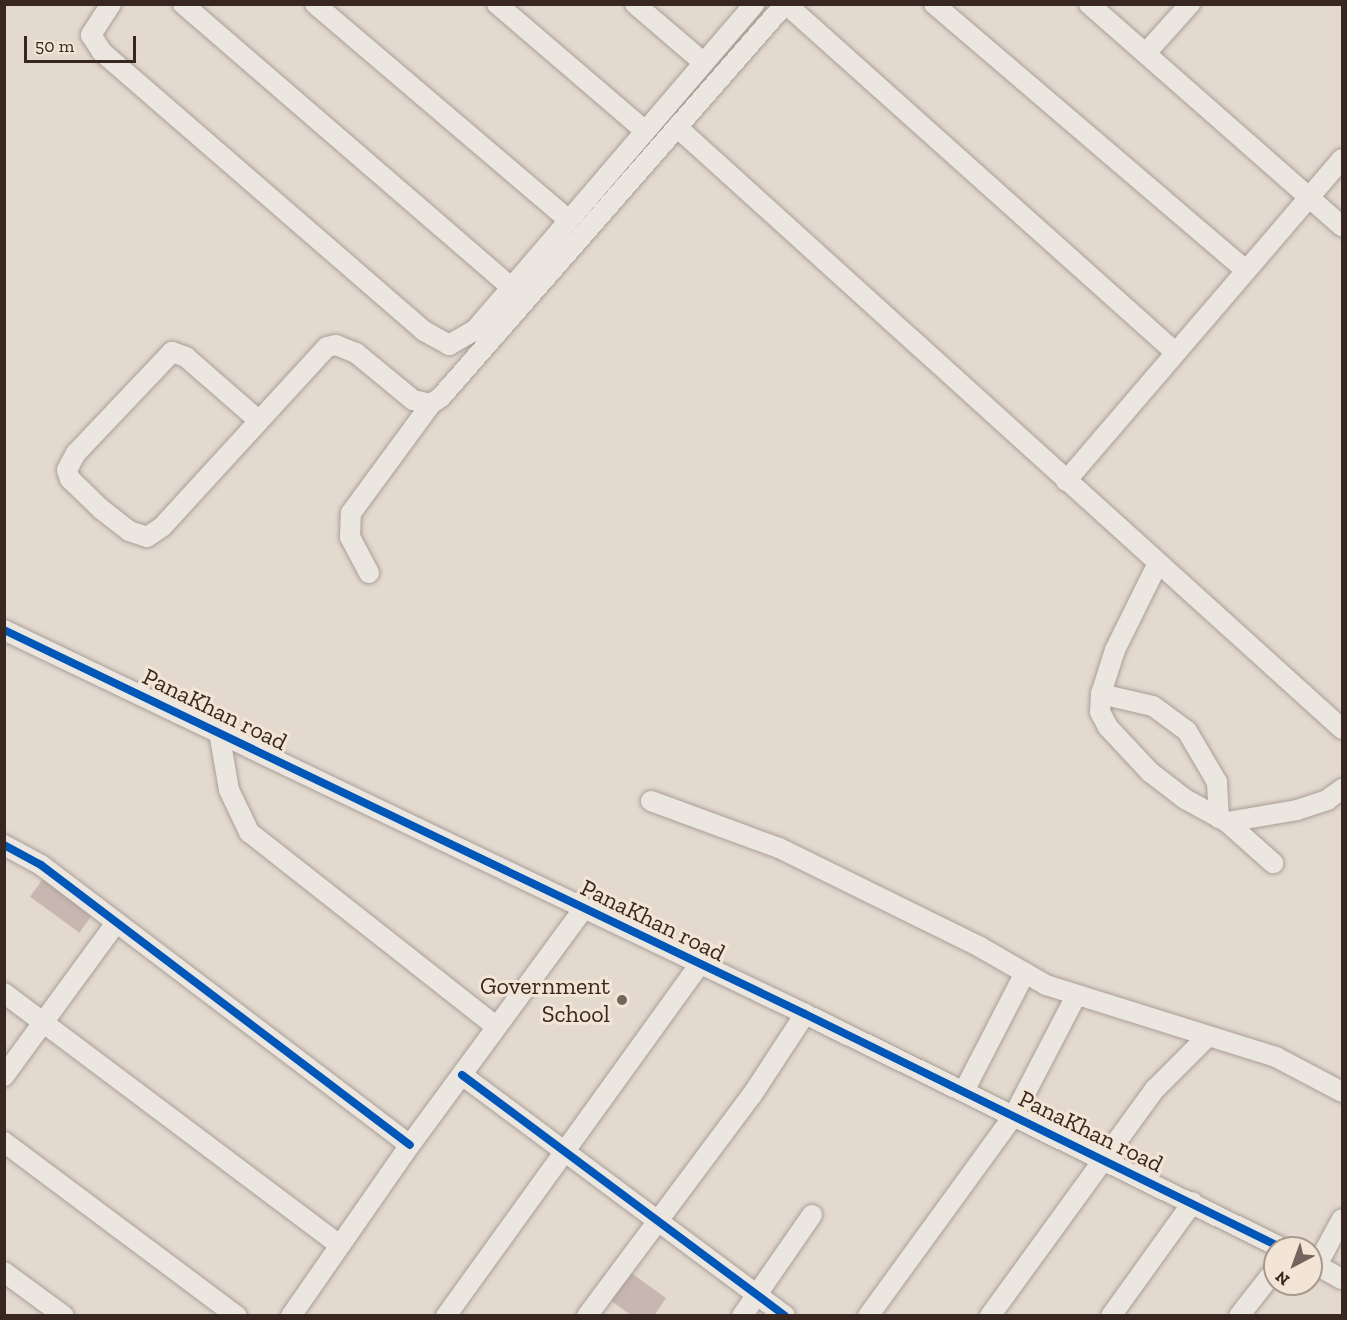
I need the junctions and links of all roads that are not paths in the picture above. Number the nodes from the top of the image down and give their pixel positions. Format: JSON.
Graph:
{"nodes":[{"id":1,"x":111,"y":4,"type":"edge"},
{"id":2,"x":183,"y":4,"type":"edge"},
{"id":3,"x":315,"y":4,"type":"edge"},
{"id":4,"x":497,"y":4,"type":"edge"},
{"id":5,"x":635,"y":4,"type":"edge"},
{"id":6,"x":786,"y":4,"type":"edge"},
{"id":7,"x":934,"y":4,"type":"edge"},
{"id":8,"x":1089,"y":4,"type":"edge"},
{"id":9,"x":1190,"y":4,"type":"edge"},
{"id":10,"x":746,"y":7,"type":"edge"},
{"id":11,"x":1146,"y":53,"type":"junction"},
{"id":12,"x":703,"y":62,"type":"junction"},
{"id":13,"x":676,"y":128,"type":"junction"},
{"id":14,"x":645,"y":131,"type":"junction"},
{"id":15,"x":1342,"y":159,"type":"edge"},
{"id":16,"x":1309,"y":197,"type":"junction"},
{"id":17,"x":569,"y":220,"type":"junction"},
{"id":18,"x":1342,"y":226,"type":"edge"},
{"id":19,"x":1245,"y":270,"type":"junction"},
{"id":20,"x":512,"y":288,"type":"junction"},
{"id":21,"x":1175,"y":352,"type":"junction"},
{"id":22,"x":431,"y":404,"type":"junction"},
{"id":23,"x":257,"y":419,"type":"junction"},
{"id":24,"x":1066,"y":481,"type":"junction"},
{"id":25,"x":1157,"y":565,"type":"junction"},
{"id":26,"x":369,"y":573,"type":"dead end"},
{"id":27,"x":4,"y":630,"type":"edge"},
{"id":28,"x":1101,"y":694,"type":"junction"},
{"id":29,"x":1342,"y":729,"type":"edge"},
{"id":30,"x":219,"y":732,"type":"junction"},
{"id":31,"x":1342,"y":789,"type":"edge"},
{"id":32,"x":651,"y":801,"type":"dead end"},
{"id":33,"x":1223,"y":820,"type":"junction"},
{"id":34,"x":4,"y":845,"type":"edge"},
{"id":35,"x":1274,"y":864,"type":"dead end"},
{"id":36,"x":584,"y":908,"type":"junction"},
{"id":37,"x":116,"y":923,"type":"junction"},
{"id":38,"x":698,"y":966,"type":"junction"},
{"id":39,"x":1024,"y":973,"type":"junction"},
{"id":40,"x":4,"y":993,"type":"edge"},
{"id":41,"x":1076,"y":996,"type":"junction"},
{"id":42,"x":805,"y":1014,"type":"junction"},
{"id":43,"x":46,"y":1022,"type":"junction"},
{"id":44,"x":496,"y":1028,"type":"junction"},
{"id":45,"x":1207,"y":1037,"type":"junction"},
{"id":46,"x":462,"y":1075,"type":"junction"},
{"id":47,"x":4,"y":1076,"type":"edge"},
{"id":48,"x":964,"y":1091,"type":"junction"},
{"id":49,"x":1342,"y":1092,"type":"edge"},
{"id":50,"x":1014,"y":1115,"type":"junction"},
{"id":51,"x":4,"y":1142,"type":"edge"},
{"id":52,"x":410,"y":1145,"type":"junction"},
{"id":53,"x":565,"y":1150,"type":"junction"},
{"id":54,"x":1104,"y":1159,"type":"junction"},
{"id":55,"x":1193,"y":1202,"type":"junction"},
{"id":56,"x":812,"y":1215,"type":"dead end"},
{"id":57,"x":657,"y":1219,"type":"junction"},
{"id":58,"x":1342,"y":1219,"type":"edge"},
{"id":59,"x":1263,"y":1238,"type":"edge"},
{"id":60,"x":340,"y":1245,"type":"junction"},
{"id":61,"x":1323,"y":1250,"type":"edge"},
{"id":62,"x":1323,"y":1269,"type":"edge"},
{"id":63,"x":4,"y":1272,"type":"edge"},
{"id":64,"x":1342,"y":1279,"type":"edge"},
{"id":65,"x":1263,"y":1285,"type":"edge"},
{"id":66,"x":757,"y":1295,"type":"junction"},
{"id":67,"x":64,"y":1316,"type":"edge"},
{"id":68,"x":237,"y":1316,"type":"edge"},
{"id":69,"x":291,"y":1316,"type":"edge"},
{"id":70,"x":446,"y":1316,"type":"edge"},
{"id":71,"x":586,"y":1316,"type":"edge"},
{"id":72,"x":742,"y":1316,"type":"edge"},
{"id":73,"x":785,"y":1316,"type":"edge"},
{"id":74,"x":868,"y":1316,"type":"edge"},
{"id":75,"x":990,"y":1316,"type":"edge"},
{"id":76,"x":1111,"y":1316,"type":"edge"},
{"id":77,"x":1239,"y":1316,"type":"edge"}],
"edges":[{"from":1,"to":20,"type":"street"},
{"from":2,"to":20,"type":"street"},
{"from":3,"to":17,"type":"street"},
{"from":4,"to":14,"type":"street"},
{"from":5,"to":12,"type":"street"},
{"from":6,"to":13,"type":"street"},
{"from":6,"to":21,"type":"street"},
{"from":7,"to":19,"type":"street"},
{"from":8,"to":11,"type":"street"},
{"from":9,"to":11,"type":"street"},
{"from":10,"to":12,"type":"street"},
{"from":11,"to":16,"type":"street"},
{"from":12,"to":14,"type":"street"},
{"from":13,"to":22,"type":"street"},
{"from":13,"to":24,"type":"street"},
{"from":14,"to":17,"type":"street"},
{"from":15,"to":16,"type":"street"},
{"from":16,"to":18,"type":"street"},
{"from":16,"to":19,"type":"street"},
{"from":17,"to":20,"type":"street"},
{"from":19,"to":21,"type":"street"},
{"from":21,"to":24,"type":"street"},
{"from":22,"to":23,"type":"street"},
{"from":22,"to":26,"type":"street"},
{"from":23,"to":23,"type":"street"},
{"from":24,"to":25,"type":"street"},
{"from":25,"to":28,"type":"street"},
{"from":25,"to":29,"type":"street"},
{"from":27,"to":30,"type":"street","name":"PanaKhan road"},
{"from":28,"to":33,"type":"street"},
{"from":28,"to":33,"type":"street"},
{"from":30,"to":36,"type":"street","name":"PanaKhan road"},
{"from":30,"to":44,"type":"street"},
{"from":31,"to":33,"type":"street"},
{"from":32,"to":39,"type":"street"},
{"from":33,"to":35,"type":"street"},
{"from":34,"to":37,"type":"street"},
{"from":36,"to":38,"type":"street","name":"PanaKhan road"},
{"from":36,"to":44,"type":"street"},
{"from":37,"to":43,"type":"street"},
{"from":37,"to":52,"type":"street"},
{"from":38,"to":42,"type":"street","name":"PanaKhan road"},
{"from":38,"to":53,"type":"street"},
{"from":39,"to":41,"type":"street"},
{"from":39,"to":48,"type":"street"},
{"from":40,"to":43,"type":"street"},
{"from":41,"to":45,"type":"street"},
{"from":41,"to":50,"type":"street"},
{"from":42,"to":48,"type":"street","name":"PanaKhan road"},
{"from":42,"to":57,"type":"street"},
{"from":43,"to":47,"type":"street"},
{"from":43,"to":60,"type":"street"},
{"from":44,"to":46,"type":"street"},
{"from":45,"to":49,"type":"street"},
{"from":45,"to":54,"type":"street"},
{"from":46,"to":52,"type":"street"},
{"from":46,"to":53,"type":"street"},
{"from":48,"to":50,"type":"street","name":"PanaKhan road"},
{"from":50,"to":54,"type":"street","name":"PanaKhan road"},
{"from":50,"to":74,"type":"street"},
{"from":51,"to":68,"type":"street"},
{"from":52,"to":60,"type":"street"},
{"from":53,"to":57,"type":"street"},
{"from":53,"to":70,"type":"street"},
{"from":54,"to":55,"type":"street","name":"PanaKhan road"},
{"from":54,"to":75,"type":"street"},
{"from":55,"to":59,"type":"street","name":"PanaKhan road"},
{"from":55,"to":76,"type":"street"},
{"from":56,"to":66,"type":"street"},
{"from":57,"to":66,"type":"street"},
{"from":57,"to":71,"type":"street"},
{"from":58,"to":61,"type":"street"},
{"from":60,"to":69,"type":"street"},
{"from":62,"to":64,"type":"street"},
{"from":63,"to":67,"type":"street"},
{"from":65,"to":77,"type":"street"},
{"from":66,"to":72,"type":"street"},
{"from":66,"to":73,"type":"street"}]}
